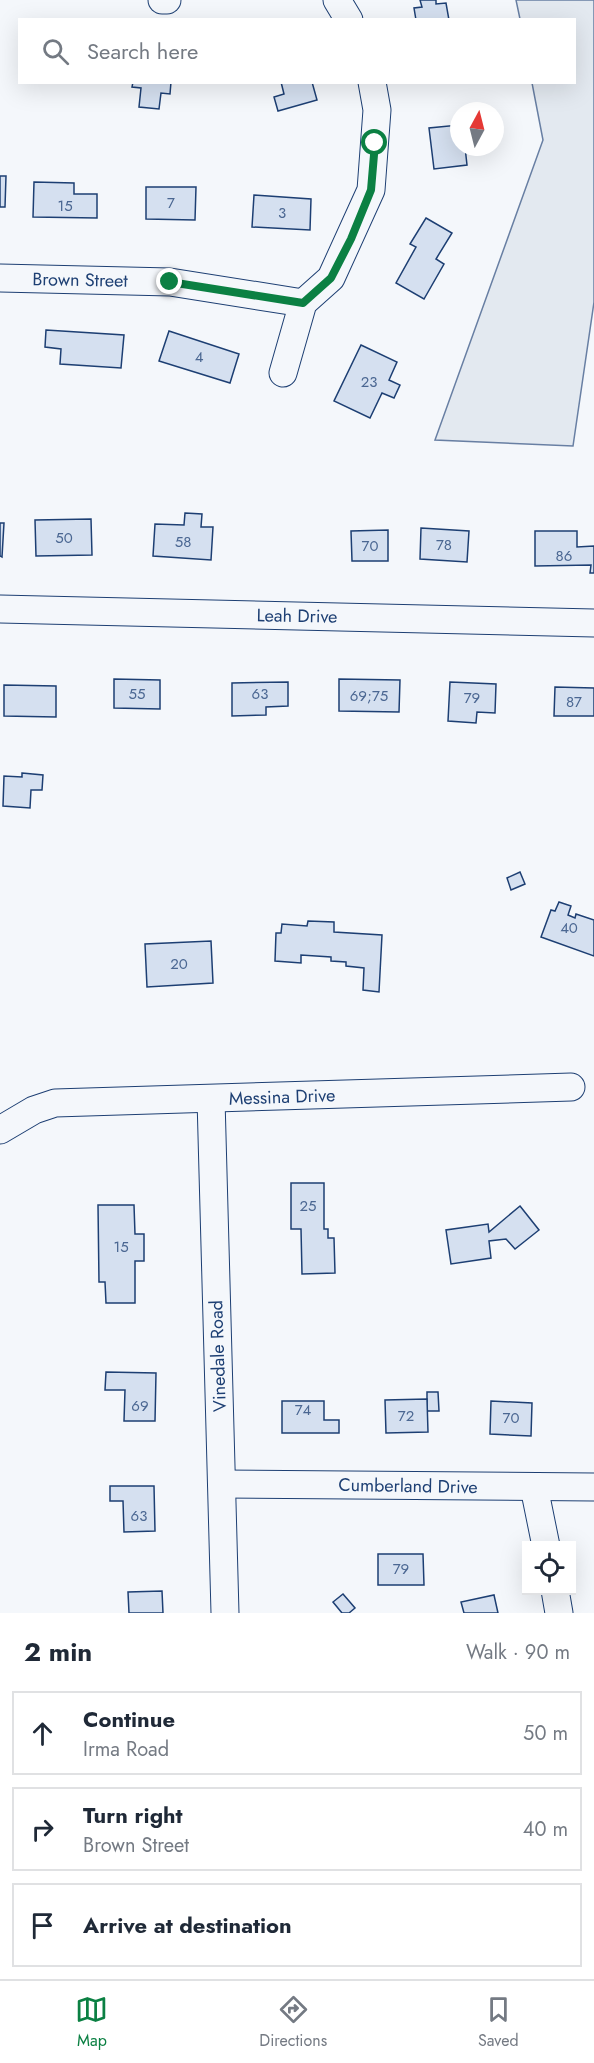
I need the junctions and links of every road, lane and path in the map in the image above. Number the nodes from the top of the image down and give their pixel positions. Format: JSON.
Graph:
{"nodes":[{"id":1,"x":337,"y":0,"type":"edge"},
{"id":2,"x":348,"y":18,"type":"edge"},
{"id":3,"x":372,"y":84,"type":"edge"},
{"id":4,"x":0,"y":278,"type":"edge"},
{"id":5,"x":303,"y":303,"type":"junction"},
{"id":6,"x":283,"y":373,"type":"dead end"},
{"id":7,"x":0,"y":609,"type":"edge"},
{"id":8,"x":594,"y":623,"type":"edge"},
{"id":9,"x":572,"y":1087,"type":"dead end"},
{"id":10,"x":211,"y":1100,"type":"junction"},
{"id":11,"x":0,"y":1130,"type":"edge"},
{"id":12,"x":222,"y":1484,"type":"junction"},
{"id":13,"x":534,"y":1487,"type":"junction"},
{"id":14,"x":594,"y":1487,"type":"edge"},
{"id":15,"x":545,"y":1541,"type":"edge"},
{"id":16,"x":556,"y":1595,"type":"edge"},
{"id":17,"x":225,"y":1613,"type":"edge"},
{"id":18,"x":559,"y":1613,"type":"edge"}],
"edges":[{"from":1,"to":2,"type":"street"},
{"from":3,"to":5,"type":"street"},
{"from":4,"to":5,"type":"street","name":"Brown Street"},
{"from":5,"to":6,"type":"street"},
{"from":7,"to":8,"type":"street","name":"Leah Drive"},
{"from":9,"to":10,"type":"street","name":"Messina Drive"},
{"from":10,"to":11,"type":"street","name":"Messina Drive"},
{"from":10,"to":12,"type":"street","name":"Vinedale Road"},
{"from":12,"to":13,"type":"street","name":"Cumberland Drive"},
{"from":12,"to":17,"type":"street","name":"Vinedale Road"},
{"from":13,"to":14,"type":"street","name":"Cumberland Drive"},
{"from":13,"to":15,"type":"street"},
{"from":16,"to":18,"type":"street"}]}
